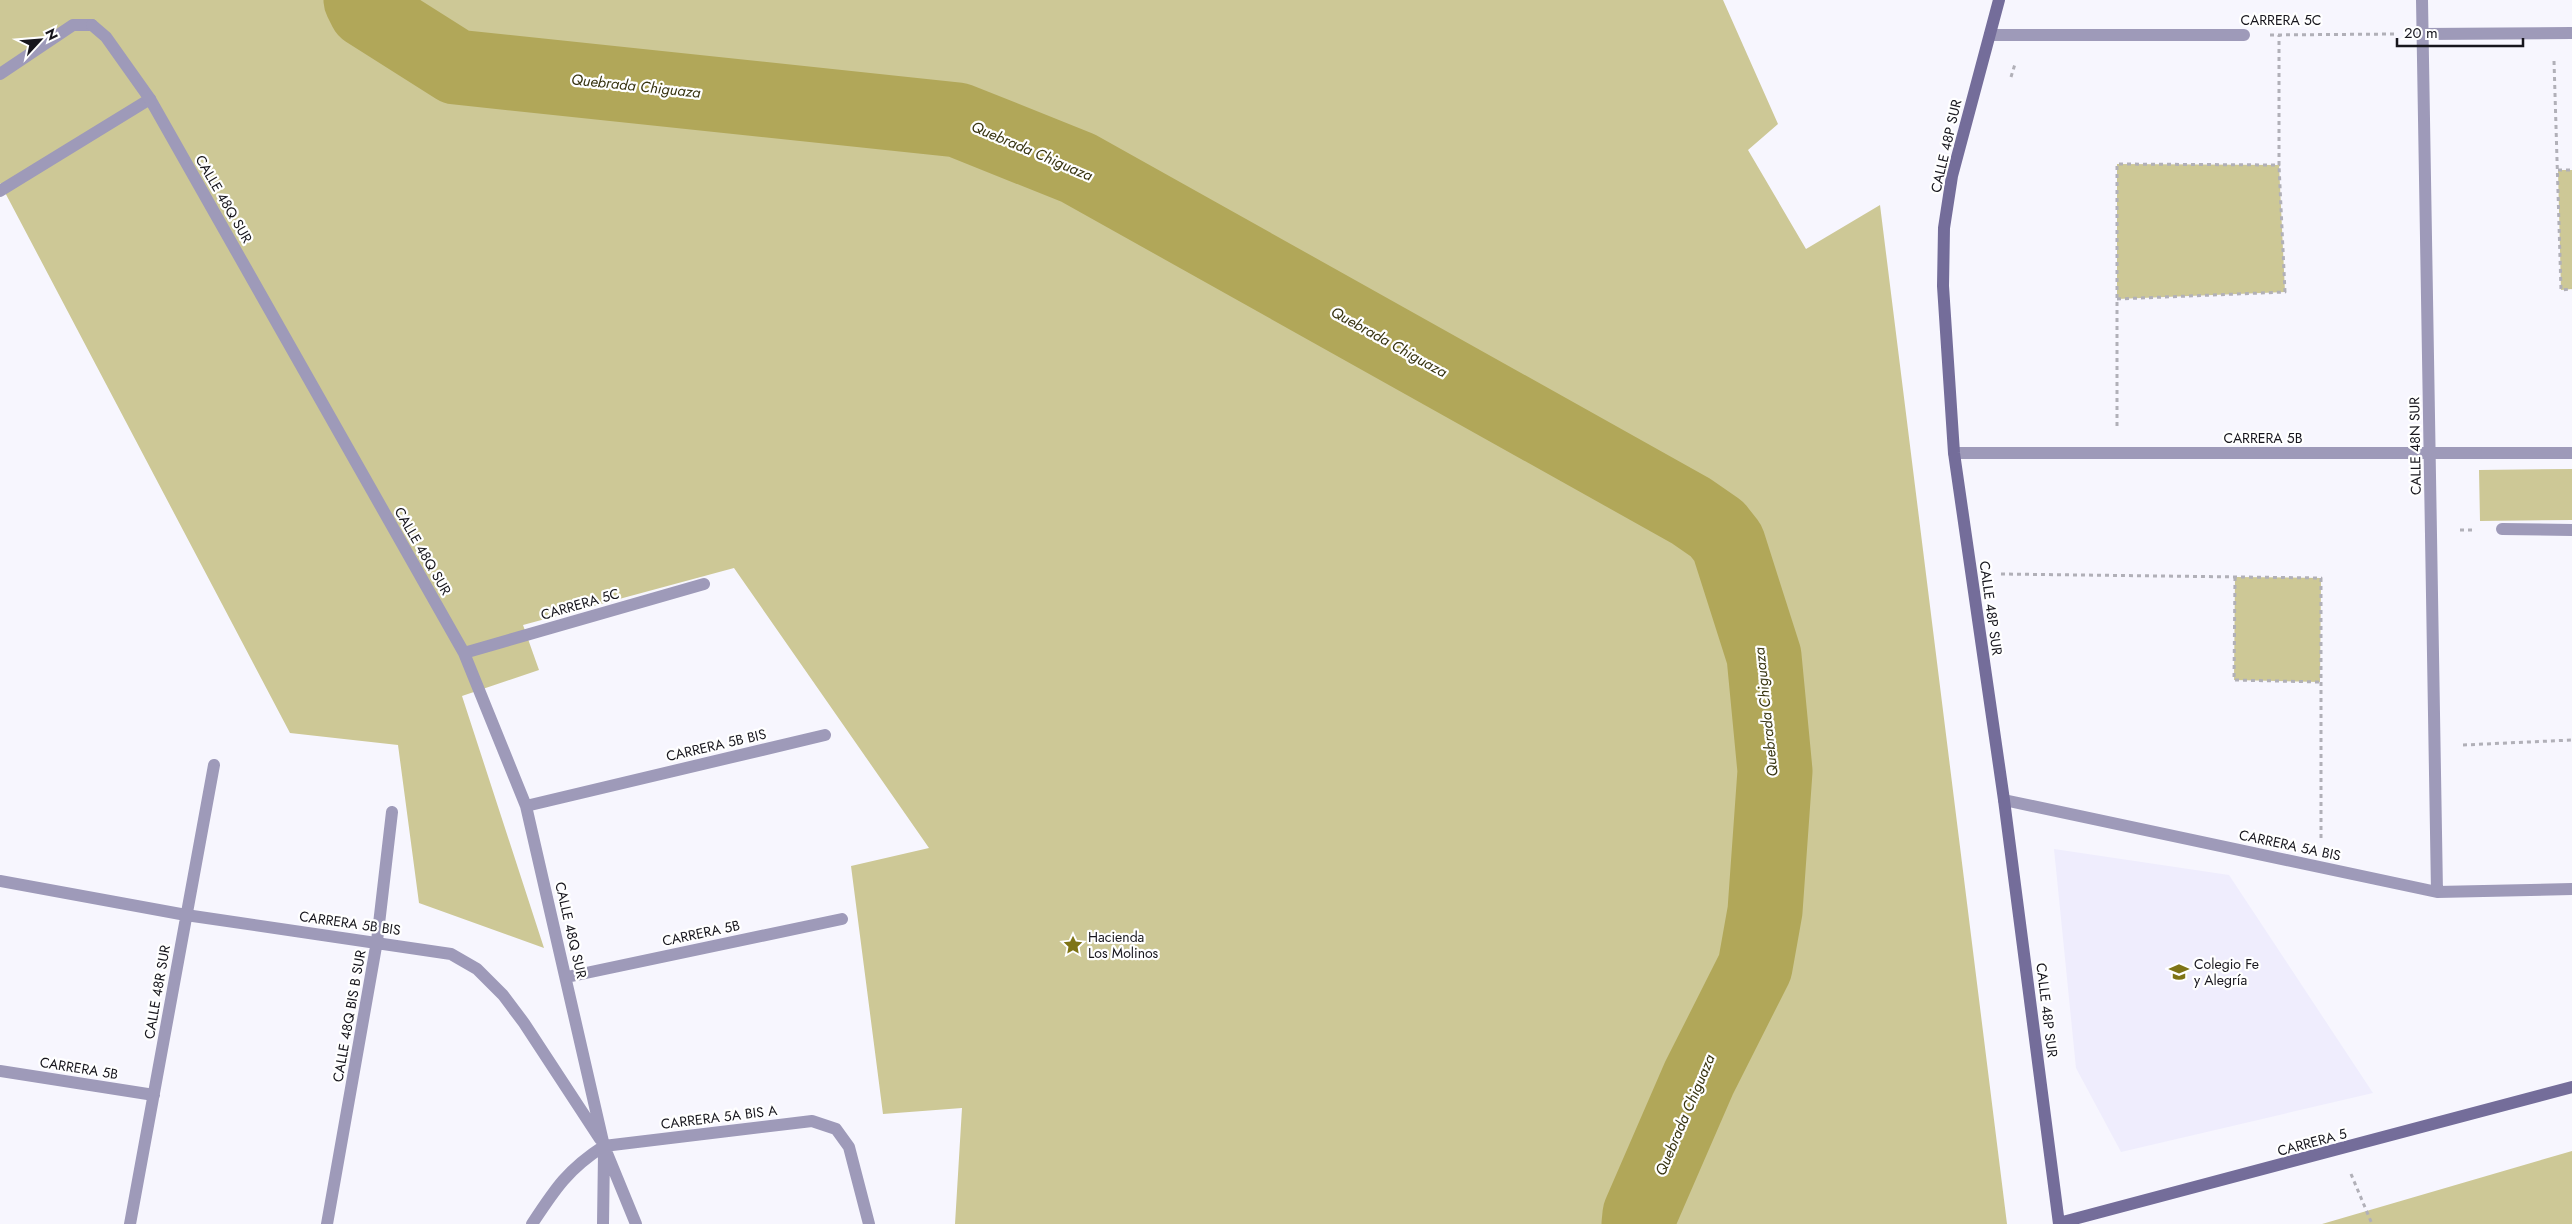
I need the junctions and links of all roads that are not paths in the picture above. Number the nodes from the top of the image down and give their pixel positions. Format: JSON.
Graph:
{"nodes":[{"id":1,"x":2000,"y":0,"type":"edge"},
{"id":2,"x":2422,"y":0,"type":"edge"},
{"id":3,"x":2572,"y":33,"type":"edge"},
{"id":4,"x":1990,"y":34,"type":"junction"},
{"id":5,"x":2422,"y":34,"type":"junction"},
{"id":6,"x":2244,"y":35,"type":"road end"},
{"id":7,"x":0,"y":74,"type":"edge"},
{"id":8,"x":150,"y":99,"type":"junction"},
{"id":9,"x":0,"y":191,"type":"edge"},
{"id":10,"x":1954,"y":453,"type":"junction"},
{"id":11,"x":2430,"y":453,"type":"junction"},
{"id":12,"x":2572,"y":453,"type":"edge"},
{"id":13,"x":2502,"y":529,"type":"road end"},
{"id":14,"x":2572,"y":530,"type":"edge"},
{"id":15,"x":704,"y":584,"type":"dead end"},
{"id":16,"x":464,"y":653,"type":"junction"},
{"id":17,"x":825,"y":735,"type":"dead end"},
{"id":18,"x":214,"y":765,"type":"dead end"},
{"id":19,"x":2004,"y":800,"type":"junction"},
{"id":20,"x":526,"y":806,"type":"junction"},
{"id":21,"x":392,"y":812,"type":"dead end"},
{"id":22,"x":0,"y":880,"type":"edge"},
{"id":23,"x":2572,"y":889,"type":"edge"},
{"id":24,"x":2437,"y":892,"type":"junction"},
{"id":25,"x":186,"y":915,"type":"junction"},
{"id":26,"x":842,"y":918,"type":"dead end"},
{"id":27,"x":377,"y":941,"type":"junction"},
{"id":28,"x":566,"y":977,"type":"junction"},
{"id":29,"x":0,"y":1072,"type":"edge"},
{"id":30,"x":2572,"y":1087,"type":"edge"},
{"id":31,"x":154,"y":1095,"type":"junction"},
{"id":32,"x":604,"y":1146,"type":"junction"},
{"id":33,"x":130,"y":1224,"type":"edge"},
{"id":34,"x":327,"y":1224,"type":"edge"},
{"id":35,"x":532,"y":1224,"type":"edge"},
{"id":36,"x":603,"y":1224,"type":"edge"},
{"id":37,"x":636,"y":1224,"type":"edge"},
{"id":38,"x":869,"y":1224,"type":"edge"},
{"id":39,"x":2059,"y":1224,"type":"edge"}],
"edges":[{"from":1,"to":4,"type":"main road","name":"CALLE 48P SUR"},
{"from":2,"to":5,"type":"street","name":"CALLE 48N SUR"},
{"from":3,"to":5,"type":"street"},
{"from":4,"to":6,"type":"street","name":"CARRERA 5C"},
{"from":4,"to":10,"type":"main road","name":"CALLE 48P SUR"},
{"from":5,"to":11,"type":"street","name":"CALLE 48N SUR"},
{"from":7,"to":8,"type":"street","name":"CALLE 48Q SUR"},
{"from":8,"to":9,"type":"street"},
{"from":8,"to":16,"type":"street","name":"CALLE 48Q SUR"},
{"from":10,"to":11,"type":"street","name":"CARRERA 5B"},
{"from":10,"to":19,"type":"main road","name":"CALLE 48P SUR"},
{"from":11,"to":12,"type":"street","name":"CARRERA 5B"},
{"from":11,"to":24,"type":"street","name":"CALLE 48N SUR"},
{"from":13,"to":14,"type":"street"},
{"from":15,"to":16,"type":"street","name":"CARRERA 5C"},
{"from":16,"to":20,"type":"street","name":"CALLE 48Q SUR"},
{"from":17,"to":20,"type":"street","name":"CARRERA 5B BIS"},
{"from":18,"to":25,"type":"street","name":"CALLE 48R SUR"},
{"from":19,"to":24,"type":"street","name":"CARRERA 5A BIS"},
{"from":19,"to":39,"type":"main road","name":"CALLE 48P SUR"},
{"from":20,"to":28,"type":"street","name":"CALLE 48Q SUR"},
{"from":21,"to":27,"type":"street","name":"CALLE 48Q BIS B SUR"},
{"from":22,"to":25,"type":"street","name":"CARRERA 5B BIS"},
{"from":23,"to":24,"type":"street","name":"CARRERA 5A BIS"},
{"from":25,"to":27,"type":"street","name":"CARRERA 5B BIS"},
{"from":25,"to":31,"type":"street","name":"CALLE 48R SUR"},
{"from":26,"to":28,"type":"street","name":"CARRERA 5B"},
{"from":27,"to":32,"type":"street","name":"CARRERA 5B BIS"},
{"from":27,"to":34,"type":"street","name":"CALLE 48Q BIS B SUR"},
{"from":28,"to":32,"type":"street","name":"CALLE 48Q SUR"},
{"from":29,"to":31,"type":"street","name":"CARRERA 5B"},
{"from":30,"to":39,"type":"main road","name":"CARRERA 5"},
{"from":31,"to":33,"type":"street","name":"CALLE 48R SUR"},
{"from":32,"to":35,"type":"street"},
{"from":32,"to":36,"type":"street","name":"CALLE 48Q SUR"},
{"from":32,"to":37,"type":"street","name":"CALLE 48Q SUR"},
{"from":32,"to":38,"type":"street","name":"CARRERA 5A BIS A"}]}
